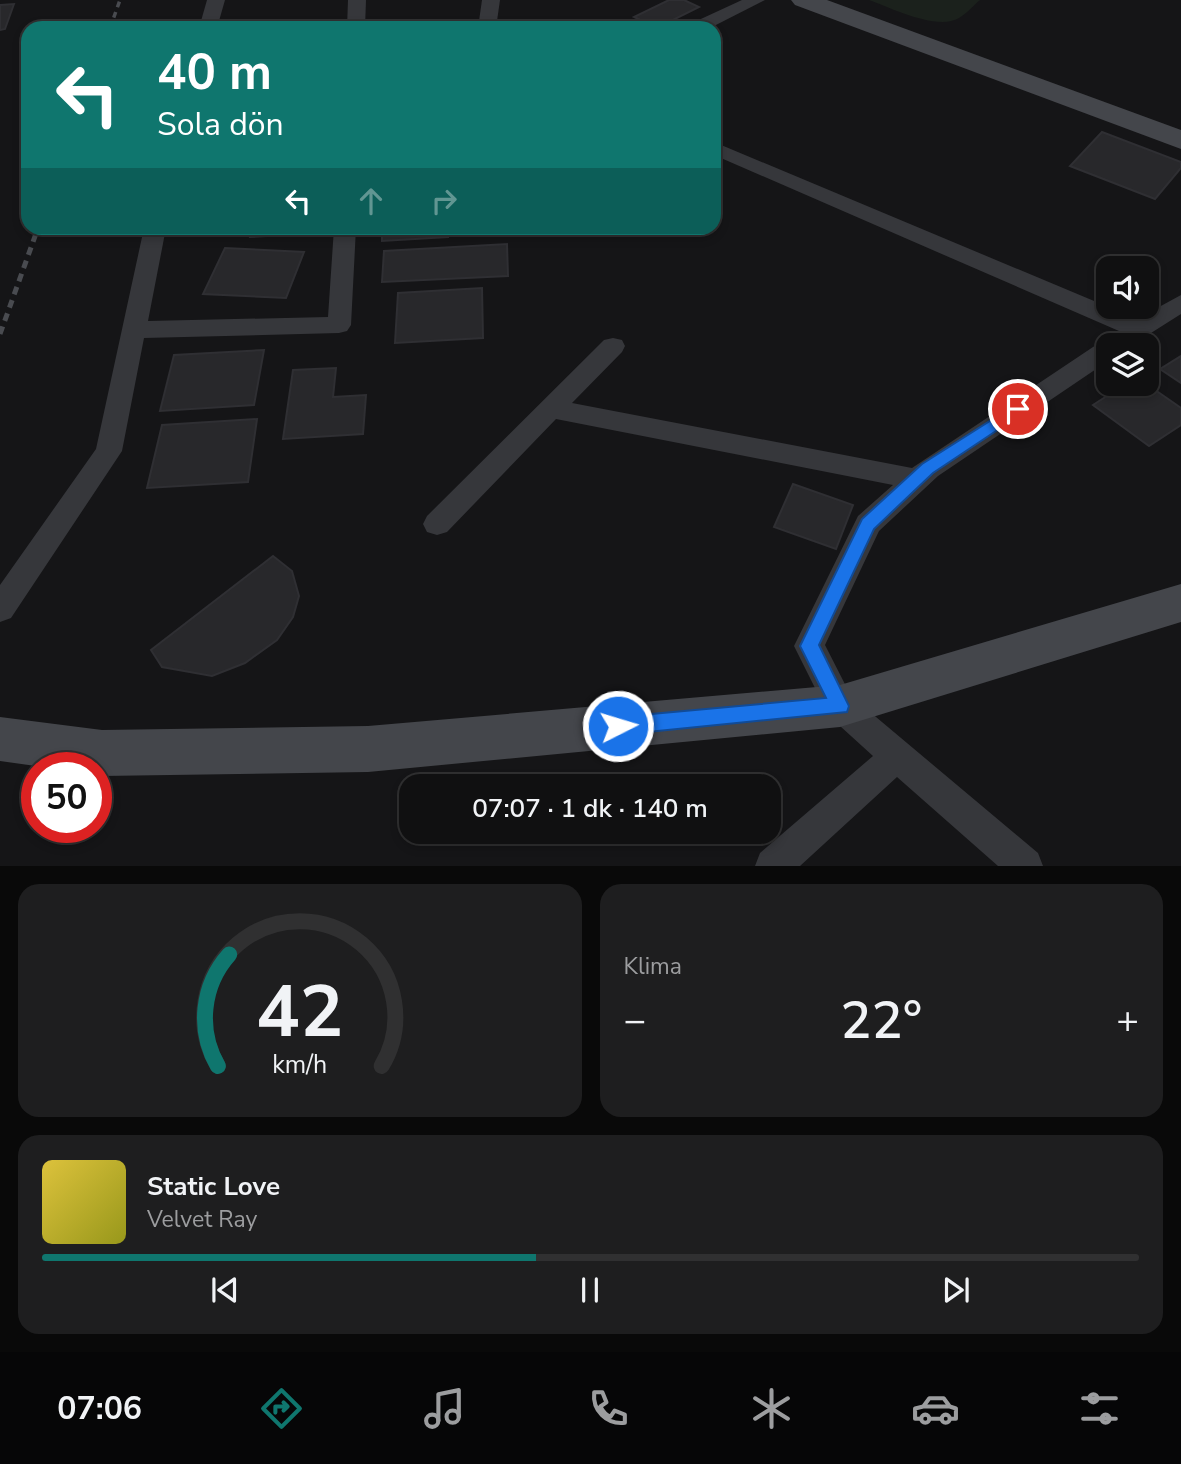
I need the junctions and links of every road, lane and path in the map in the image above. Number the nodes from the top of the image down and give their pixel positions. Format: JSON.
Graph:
{"nodes":[{"id":1,"x":216,"y":0,"type":"edge"},
{"id":2,"x":357,"y":0,"type":"edge"},
{"id":3,"x":491,"y":0,"type":"edge"},
{"id":4,"x":756,"y":0,"type":"edge"},
{"id":5,"x":804,"y":0,"type":"edge"},
{"id":6,"x":851,"y":0,"type":"edge"},
{"id":7,"x":210,"y":21,"type":"edge"},
{"id":8,"x":356,"y":21,"type":"edge"},
{"id":9,"x":488,"y":21,"type":"edge"},
{"id":10,"x":711,"y":21,"type":"edge"},
{"id":11,"x":1181,"y":121,"type":"edge"},
{"id":12,"x":1181,"y":140,"type":"edge"},
{"id":13,"x":721,"y":151,"type":"edge"},
{"id":14,"x":153,"y":235,"type":"edge"},
{"id":15,"x":345,"y":235,"type":"edge"},
{"id":16,"x":1181,"y":303,"type":"edge"},
{"id":17,"x":1137,"y":329,"type":"junction"},
{"id":18,"x":133,"y":330,"type":"junction"},
{"id":19,"x":1131,"y":333,"type":"edge"},
{"id":20,"x":613,"y":346,"type":"dead end"},
{"id":21,"x":1096,"y":357,"type":"edge"},
{"id":22,"x":551,"y":409,"type":"junction"},
{"id":23,"x":917,"y":479,"type":"junction"},
{"id":24,"x":437,"y":524,"type":"dead end"},
{"id":25,"x":1181,"y":603,"type":"edge"},
{"id":26,"x":0,"y":609,"type":"edge"},
{"id":27,"x":840,"y":706,"type":"junction"},
{"id":28,"x":0,"y":739,"type":"edge"},
{"id":29,"x":898,"y":755,"type":"junction"},
{"id":30,"x":773,"y":866,"type":"edge"},
{"id":31,"x":1025,"y":866,"type":"edge"}],
"edges":[{"from":1,"to":7,"type":"street"},
{"from":2,"to":8,"type":"street"},
{"from":3,"to":9,"type":"street"},
{"from":4,"to":10,"type":"street"},
{"from":5,"to":12,"type":"main road"},
{"from":6,"to":11,"type":"main road"},
{"from":13,"to":17,"type":"street"},
{"from":14,"to":18,"type":"street"},
{"from":15,"to":18,"type":"street"},
{"from":16,"to":17,"type":"street"},
{"from":17,"to":19,"type":"street"},
{"from":18,"to":26,"type":"street"},
{"from":20,"to":22,"type":"street"},
{"from":21,"to":23,"type":"street"},
{"from":22,"to":23,"type":"street"},
{"from":22,"to":24,"type":"street"},
{"from":23,"to":27,"type":"street"},
{"from":25,"to":27,"type":"main road"},
{"from":27,"to":28,"type":"main road"},
{"from":27,"to":29,"type":"street"},
{"from":29,"to":30,"type":"street"},
{"from":29,"to":31,"type":"street"}]}
